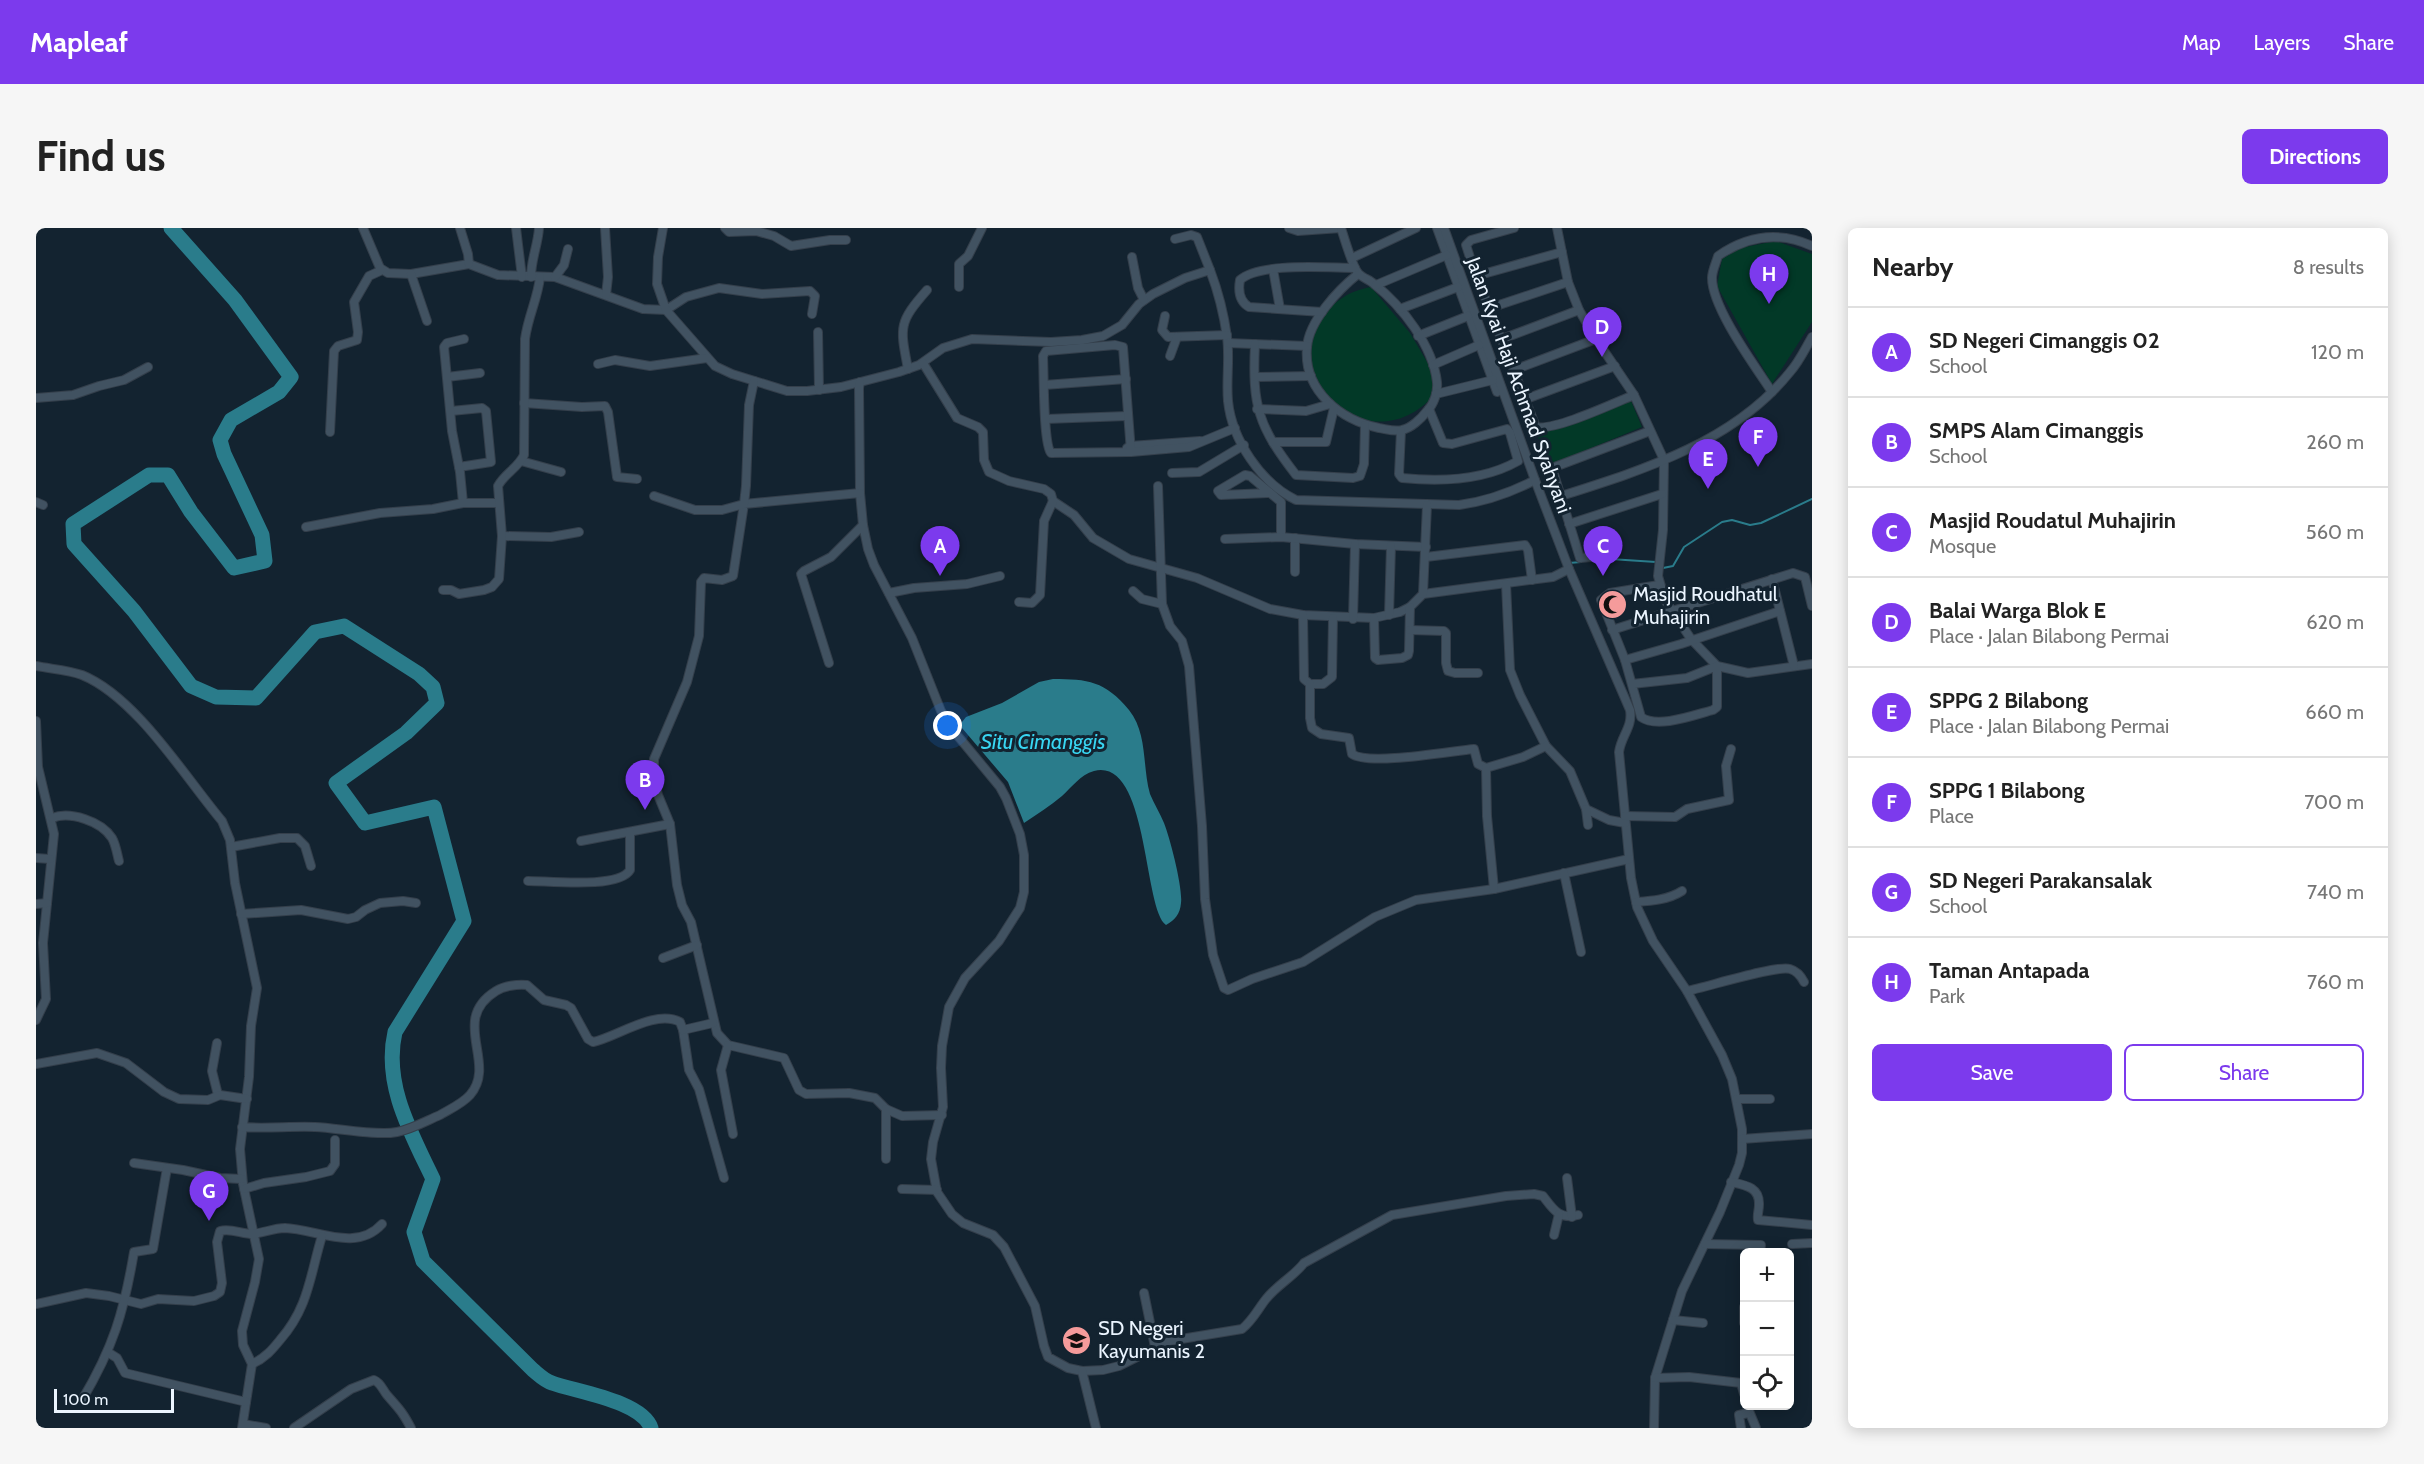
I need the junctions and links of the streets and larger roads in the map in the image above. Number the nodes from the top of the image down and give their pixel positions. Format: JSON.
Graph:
{"nodes":[{"id":1,"x":364,"y":228,"type":"edge"},
{"id":2,"x":460,"y":228,"type":"edge"},
{"id":3,"x":516,"y":228,"type":"edge"},
{"id":4,"x":539,"y":228,"type":"edge"},
{"id":5,"x":605,"y":228,"type":"edge"},
{"id":6,"x":663,"y":228,"type":"edge"},
{"id":7,"x":725,"y":228,"type":"edge"},
{"id":8,"x":982,"y":228,"type":"edge"},
{"id":9,"x":1289,"y":228,"type":"edge"},
{"id":10,"x":1341,"y":228,"type":"edge"},
{"id":11,"x":1416,"y":228,"type":"edge"},
{"id":12,"x":1437,"y":228,"type":"edge"},
{"id":13,"x":1444,"y":228,"type":"edge"},
{"id":14,"x":1514,"y":228,"type":"edge"},
{"id":15,"x":1557,"y":228,"type":"edge"},
{"id":16,"x":1327,"y":229,"type":"edge"},
{"id":17,"x":1175,"y":239,"type":"dead end"},
{"id":18,"x":846,"y":240,"type":"dead end"},
{"id":19,"x":1812,"y":246,"type":"edge"},
{"id":20,"x":568,"y":249,"type":"dead end"},
{"id":21,"x":1562,"y":252,"type":"junction"},
{"id":22,"x":1447,"y":255,"type":"junction"},
{"id":23,"x":1132,"y":257,"type":"dead end"},
{"id":24,"x":1352,"y":258,"type":"junction"},
{"id":25,"x":469,"y":264,"type":"junction"},
{"id":26,"x":380,"y":268,"type":"junction"},
{"id":27,"x":1273,"y":269,"type":"junction"},
{"id":28,"x":1210,"y":270,"type":"junction"},
{"id":29,"x":1356,"y":271,"type":"junction"},
{"id":30,"x":411,"y":274,"type":"junction"},
{"id":31,"x":1476,"y":276,"type":"junction"},
{"id":32,"x":531,"y":277,"type":"junction"},
{"id":33,"x":555,"y":278,"type":"junction"},
{"id":34,"x":1568,"y":282,"type":"junction"},
{"id":35,"x":1376,"y":285,"type":"junction"},
{"id":36,"x":1458,"y":287,"type":"junction"},
{"id":37,"x":958,"y":288,"type":"dead end"},
{"id":38,"x":927,"y":290,"type":"dead end"},
{"id":39,"x":606,"y":295,"type":"junction"},
{"id":40,"x":1144,"y":300,"type":"junction"},
{"id":41,"x":1490,"y":308,"type":"junction"},
{"id":42,"x":1280,"y":309,"type":"junction"},
{"id":43,"x":1400,"y":309,"type":"junction"},
{"id":44,"x":666,"y":310,"type":"junction"},
{"id":45,"x":1580,"y":310,"type":"junction"},
{"id":46,"x":1322,"y":312,"type":"junction"},
{"id":47,"x":812,"y":314,"type":"dead end"},
{"id":48,"x":1165,"y":316,"type":"dead end"},
{"id":49,"x":1468,"y":316,"type":"junction"},
{"id":50,"x":428,"y":321,"type":"dead end"},
{"id":51,"x":818,"y":332,"type":"dead end"},
{"id":52,"x":1418,"y":336,"type":"junction"},
{"id":53,"x":1812,"y":337,"type":"edge"},
{"id":54,"x":1177,"y":338,"type":"junction"},
{"id":55,"x":464,"y":339,"type":"dead end"},
{"id":56,"x":1227,"y":339,"type":"junction"},
{"id":57,"x":1502,"y":339,"type":"junction"},
{"id":58,"x":1596,"y":339,"type":"junction"},
{"id":59,"x":1255,"y":344,"type":"junction"},
{"id":60,"x":1479,"y":345,"type":"junction"},
{"id":61,"x":1307,"y":346,"type":"junction"},
{"id":62,"x":1170,"y":356,"type":"dead end"},
{"id":63,"x":707,"y":358,"type":"junction"},
{"id":64,"x":923,"y":363,"type":"junction"},
{"id":65,"x":598,"y":364,"type":"dead end"},
{"id":66,"x":1433,"y":365,"type":"junction"},
{"id":67,"x":1615,"y":366,"type":"junction"},
{"id":68,"x":148,"y":367,"type":"dead end"},
{"id":69,"x":908,"y":369,"type":"junction"},
{"id":70,"x":1514,"y":370,"type":"junction"},
{"id":71,"x":480,"y":373,"type":"dead end"},
{"id":72,"x":1311,"y":376,"type":"junction"},
{"id":73,"x":447,"y":377,"type":"junction"},
{"id":74,"x":1255,"y":377,"type":"junction"},
{"id":75,"x":1126,"y":379,"type":"junction"},
{"id":76,"x":1493,"y":380,"type":"junction"},
{"id":77,"x":754,"y":381,"type":"junction"},
{"id":78,"x":861,"y":382,"type":"junction"},
{"id":79,"x":1044,"y":385,"type":"junction"},
{"id":80,"x":819,"y":390,"type":"junction"},
{"id":81,"x":1497,"y":392,"type":"dead end"},
{"id":82,"x":1772,"y":392,"type":"junction"},
{"id":83,"x":1436,"y":394,"type":"junction"},
{"id":84,"x":1634,"y":395,"type":"junction"},
{"id":85,"x":36,"y":398,"type":"edge"},
{"id":86,"x":1526,"y":399,"type":"junction"},
{"id":87,"x":524,"y":403,"type":"junction"},
{"id":88,"x":1332,"y":406,"type":"junction"},
{"id":89,"x":1257,"y":409,"type":"junction"},
{"id":90,"x":1429,"y":409,"type":"junction"},
{"id":91,"x":451,"y":411,"type":"junction"},
{"id":92,"x":1127,"y":416,"type":"junction"},
{"id":93,"x":1046,"y":419,"type":"junction"},
{"id":94,"x":1365,"y":425,"type":"junction"},
{"id":95,"x":1234,"y":428,"type":"junction"},
{"id":96,"x":1401,"y":431,"type":"junction"},
{"id":97,"x":1650,"y":431,"type":"junction"},
{"id":98,"x":330,"y":432,"type":"dead end"},
{"id":99,"x":1273,"y":442,"type":"junction"},
{"id":100,"x":1244,"y":445,"type":"junction"},
{"id":101,"x":1128,"y":450,"type":"junction"},
{"id":102,"x":1664,"y":460,"type":"junction"},
{"id":103,"x":521,"y":461,"type":"junction"},
{"id":104,"x":459,"y":466,"type":"junction"},
{"id":105,"x":561,"y":472,"type":"dead end"},
{"id":106,"x":1172,"y":473,"type":"dead end"},
{"id":107,"x":638,"y":479,"type":"dead end"},
{"id":108,"x":1535,"y":480,"type":"junction"},
{"id":109,"x":1264,"y":483,"type":"junction"},
{"id":110,"x":1158,"y":486,"type":"dead end"},
{"id":111,"x":860,"y":493,"type":"junction"},
{"id":112,"x":1268,"y":493,"type":"junction"},
{"id":113,"x":1662,"y":494,"type":"junction"},
{"id":114,"x":654,"y":496,"type":"dead end"},
{"id":115,"x":1561,"y":496,"type":"junction"},
{"id":116,"x":1053,"y":501,"type":"junction"},
{"id":117,"x":499,"y":503,"type":"junction"},
{"id":118,"x":463,"y":504,"type":"junction"},
{"id":119,"x":744,"y":504,"type":"junction"},
{"id":120,"x":1427,"y":505,"type":"junction"},
{"id":121,"x":1569,"y":524,"type":"junction"},
{"id":122,"x":863,"y":525,"type":"junction"},
{"id":123,"x":306,"y":527,"type":"dead end"},
{"id":124,"x":579,"y":532,"type":"dead end"},
{"id":125,"x":502,"y":536,"type":"junction"},
{"id":126,"x":1281,"y":537,"type":"junction"},
{"id":127,"x":1614,"y":537,"type":"dead end"},
{"id":128,"x":1295,"y":538,"type":"junction"},
{"id":129,"x":1225,"y":539,"type":"dead end"},
{"id":130,"x":1355,"y":544,"type":"junction"},
{"id":131,"x":1392,"y":546,"type":"junction"},
{"id":132,"x":1426,"y":547,"type":"junction"},
{"id":133,"x":1426,"y":557,"type":"junction"},
{"id":134,"x":1162,"y":569,"type":"junction"},
{"id":135,"x":1569,"y":569,"type":"junction"},
{"id":136,"x":1295,"y":572,"type":"dead end"},
{"id":137,"x":1000,"y":576,"type":"dead end"},
{"id":138,"x":1772,"y":579,"type":"junction"},
{"id":139,"x":1532,"y":580,"type":"junction"},
{"id":140,"x":1506,"y":584,"type":"junction"},
{"id":141,"x":1659,"y":585,"type":"junction"},
{"id":142,"x":442,"y":590,"type":"dead end"},
{"id":143,"x":1133,"y":591,"type":"dead end"},
{"id":144,"x":889,"y":593,"type":"junction"},
{"id":145,"x":1423,"y":594,"type":"junction"},
{"id":146,"x":1019,"y":602,"type":"dead end"},
{"id":147,"x":1162,"y":604,"type":"junction"},
{"id":148,"x":1812,"y":606,"type":"edge"},
{"id":149,"x":1410,"y":607,"type":"junction"},
{"id":150,"x":1780,"y":610,"type":"junction"},
{"id":151,"x":1673,"y":612,"type":"junction"},
{"id":152,"x":1303,"y":615,"type":"junction"},
{"id":153,"x":1389,"y":615,"type":"junction"},
{"id":154,"x":1334,"y":618,"type":"junction"},
{"id":155,"x":1353,"y":618,"type":"junction"},
{"id":156,"x":1374,"y":618,"type":"junction"},
{"id":157,"x":1410,"y":630,"type":"junction"},
{"id":158,"x":1612,"y":630,"type":"junction"},
{"id":159,"x":1691,"y":639,"type":"junction"},
{"id":160,"x":1625,"y":660,"type":"junction"},
{"id":161,"x":829,"y":663,"type":"dead end"},
{"id":162,"x":1812,"y":664,"type":"edge"},
{"id":163,"x":36,"y":666,"type":"edge"},
{"id":164,"x":1717,"y":666,"type":"junction"},
{"id":165,"x":1794,"y":666,"type":"junction"},
{"id":166,"x":1478,"y":674,"type":"dead end"},
{"id":167,"x":1308,"y":682,"type":"junction"},
{"id":168,"x":1632,"y":684,"type":"junction"},
{"id":169,"x":36,"y":721,"type":"edge"},
{"id":170,"x":1546,"y":746,"type":"junction"},
{"id":171,"x":1731,"y":749,"type":"dead end"},
{"id":172,"x":1486,"y":768,"type":"junction"},
{"id":173,"x":1586,"y":809,"type":"junction"},
{"id":174,"x":52,"y":818,"type":"junction"},
{"id":175,"x":1625,"y":819,"type":"junction"},
{"id":176,"x":670,"y":824,"type":"junction"},
{"id":177,"x":1588,"y":825,"type":"dead end"},
{"id":178,"x":630,"y":832,"type":"junction"},
{"id":179,"x":581,"y":840,"type":"dead end"},
{"id":180,"x":231,"y":847,"type":"junction"},
{"id":181,"x":36,"y":858,"type":"edge"},
{"id":182,"x":50,"y":859,"type":"junction"},
{"id":183,"x":1629,"y":859,"type":"junction"},
{"id":184,"x":119,"y":861,"type":"dead end"},
{"id":185,"x":311,"y":866,"type":"dead end"},
{"id":186,"x":1564,"y":873,"type":"junction"},
{"id":187,"x":528,"y":881,"type":"dead end"},
{"id":188,"x":1494,"y":889,"type":"junction"},
{"id":189,"x":1682,"y":891,"type":"dead end"},
{"id":190,"x":1636,"y":902,"type":"junction"},
{"id":191,"x":47,"y":903,"type":"junction"},
{"id":192,"x":416,"y":903,"type":"dead end"},
{"id":193,"x":36,"y":904,"type":"edge"},
{"id":194,"x":241,"y":914,"type":"junction"},
{"id":195,"x":697,"y":945,"type":"junction"},
{"id":196,"x":1581,"y":952,"type":"dead end"},
{"id":197,"x":663,"y":958,"type":"dead end"},
{"id":198,"x":1804,"y":981,"type":"dead end"},
{"id":199,"x":1687,"y":991,"type":"junction"},
{"id":200,"x":36,"y":1020,"type":"edge"},
{"id":201,"x":713,"y":1023,"type":"junction"},
{"id":202,"x":683,"y":1030,"type":"junction"},
{"id":203,"x":217,"y":1042,"type":"dead end"},
{"id":204,"x":728,"y":1045,"type":"junction"},
{"id":205,"x":36,"y":1064,"type":"edge"},
{"id":206,"x":219,"y":1095,"type":"junction"},
{"id":207,"x":246,"y":1099,"type":"junction"},
{"id":208,"x":1737,"y":1099,"type":"junction"},
{"id":209,"x":1770,"y":1099,"type":"dead end"},
{"id":210,"x":886,"y":1109,"type":"junction"},
{"id":211,"x":942,"y":1114,"type":"junction"},
{"id":212,"x":242,"y":1127,"type":"junction"},
{"id":213,"x":734,"y":1134,"type":"dead end"},
{"id":214,"x":1812,"y":1134,"type":"edge"},
{"id":215,"x":1742,"y":1139,"type":"junction"},
{"id":216,"x":335,"y":1140,"type":"dead end"},
{"id":217,"x":886,"y":1159,"type":"dead end"},
{"id":218,"x":134,"y":1163,"type":"dead end"},
{"id":219,"x":167,"y":1168,"type":"junction"},
{"id":220,"x":724,"y":1178,"type":"dead end"},
{"id":221,"x":1567,"y":1178,"type":"dead end"},
{"id":222,"x":242,"y":1179,"type":"junction"},
{"id":223,"x":1731,"y":1182,"type":"junction"},
{"id":224,"x":244,"y":1189,"type":"junction"},
{"id":225,"x":902,"y":1189,"type":"dead end"},
{"id":226,"x":937,"y":1190,"type":"junction"},
{"id":227,"x":1559,"y":1214,"type":"junction"},
{"id":228,"x":382,"y":1224,"type":"dead end"},
{"id":229,"x":1812,"y":1225,"type":"edge"},
{"id":230,"x":253,"y":1234,"type":"junction"},
{"id":231,"x":1554,"y":1235,"type":"dead end"},
{"id":232,"x":322,"y":1236,"type":"junction"},
{"id":233,"x":1812,"y":1243,"type":"edge"},
{"id":234,"x":1705,"y":1244,"type":"junction"},
{"id":235,"x":1792,"y":1244,"type":"dead end"},
{"id":236,"x":1761,"y":1248,"type":"edge"},
{"id":237,"x":1144,"y":1293,"type":"dead end"},
{"id":238,"x":126,"y":1300,"type":"junction"},
{"id":239,"x":36,"y":1304,"type":"edge"},
{"id":240,"x":1673,"y":1320,"type":"junction"},
{"id":241,"x":1703,"y":1323,"type":"dead end"},
{"id":242,"x":1155,"y":1347,"type":"junction"},
{"id":243,"x":108,"y":1353,"type":"junction"},
{"id":244,"x":252,"y":1364,"type":"junction"},
{"id":245,"x":1082,"y":1371,"type":"junction"},
{"id":246,"x":1655,"y":1378,"type":"junction"},
{"id":247,"x":1740,"y":1383,"type":"edge"},
{"id":248,"x":82,"y":1400,"type":"dead end"},
{"id":249,"x":246,"y":1402,"type":"junction"},
{"id":250,"x":1745,"y":1410,"type":"edge"},
{"id":251,"x":1747,"y":1410,"type":"edge"},
{"id":252,"x":243,"y":1426,"type":"edge"},
{"id":253,"x":266,"y":1428,"type":"edge"},
{"id":254,"x":294,"y":1428,"type":"edge"},
{"id":255,"x":411,"y":1428,"type":"edge"},
{"id":256,"x":1096,"y":1428,"type":"edge"},
{"id":257,"x":1654,"y":1428,"type":"edge"},
{"id":258,"x":1741,"y":1428,"type":"edge"},
{"id":259,"x":1756,"y":1428,"type":"edge"}],
"edges":[{"from":1,"to":26,"type":"street"},
{"from":2,"to":25,"type":"street"},
{"from":3,"to":32,"type":"street"},
{"from":4,"to":32,"type":"street"},
{"from":5,"to":39,"type":"street"},
{"from":6,"to":44,"type":"street"},
{"from":7,"to":18,"type":"street"},
{"from":8,"to":37,"type":"street"},
{"from":9,"to":16,"type":"street"},
{"from":10,"to":16,"type":"street"},
{"from":10,"to":24,"type":"street"},
{"from":11,"to":24,"type":"street"},
{"from":12,"to":22,"type":"street"},
{"from":13,"to":108,"type":"street","name":"Jalan Kyai Haji Achmad Syahyani"},
{"from":14,"to":31,"type":"street"},
{"from":15,"to":21,"type":"street"},
{"from":17,"to":28,"type":"street"},
{"from":19,"to":82,"type":"street"},
{"from":20,"to":33,"type":"street"},
{"from":21,"to":31,"type":"street"},
{"from":21,"to":34,"type":"street"},
{"from":22,"to":35,"type":"street"},
{"from":22,"to":36,"type":"street"},
{"from":23,"to":40,"type":"street"},
{"from":24,"to":29,"type":"street"},
{"from":25,"to":30,"type":"street"},
{"from":25,"to":32,"type":"street"},
{"from":26,"to":30,"type":"street"},
{"from":26,"to":98,"type":"street"},
{"from":27,"to":29,"type":"street"},
{"from":27,"to":42,"type":"street"},
{"from":27,"to":42,"type":"street"},
{"from":28,"to":40,"type":"street"},
{"from":28,"to":56,"type":"street"},
{"from":29,"to":35,"type":"street"},
{"from":29,"to":46,"type":"street"},
{"from":30,"to":50,"type":"street"},
{"from":31,"to":41,"type":"street"},
{"from":32,"to":33,"type":"street"},
{"from":32,"to":87,"type":"street"},
{"from":33,"to":39,"type":"street"},
{"from":34,"to":41,"type":"street"},
{"from":34,"to":45,"type":"street"},
{"from":35,"to":43,"type":"street"},
{"from":36,"to":43,"type":"street"},
{"from":36,"to":49,"type":"street"},
{"from":38,"to":69,"type":"street"},
{"from":39,"to":44,"type":"street"},
{"from":40,"to":64,"type":"street"},
{"from":41,"to":57,"type":"street"},
{"from":42,"to":46,"type":"street"},
{"from":43,"to":52,"type":"street"},
{"from":44,"to":47,"type":"street"},
{"from":44,"to":63,"type":"street"},
{"from":45,"to":57,"type":"street"},
{"from":45,"to":58,"type":"street"},
{"from":46,"to":61,"type":"street"},
{"from":48,"to":54,"type":"street"},
{"from":49,"to":52,"type":"street"},
{"from":49,"to":60,"type":"street"},
{"from":51,"to":80,"type":"street"},
{"from":52,"to":66,"type":"street"},
{"from":53,"to":82,"type":"street"},
{"from":54,"to":56,"type":"street"},
{"from":54,"to":62,"type":"street"},
{"from":55,"to":73,"type":"street"},
{"from":56,"to":59,"type":"street"},
{"from":56,"to":95,"type":"street"},
{"from":57,"to":70,"type":"street"},
{"from":58,"to":67,"type":"street"},
{"from":58,"to":70,"type":"street"},
{"from":59,"to":61,"type":"street"},
{"from":59,"to":74,"type":"street"},
{"from":60,"to":66,"type":"street"},
{"from":60,"to":76,"type":"street"},
{"from":61,"to":72,"type":"street"},
{"from":63,"to":65,"type":"street"},
{"from":63,"to":77,"type":"street"},
{"from":64,"to":69,"type":"street"},
{"from":64,"to":116,"type":"street"},
{"from":66,"to":83,"type":"street"},
{"from":67,"to":84,"type":"street"},
{"from":67,"to":86,"type":"street"},
{"from":68,"to":85,"type":"street"},
{"from":69,"to":78,"type":"street"},
{"from":70,"to":86,"type":"street"},
{"from":71,"to":73,"type":"street"},
{"from":72,"to":74,"type":"street"},
{"from":72,"to":88,"type":"street"},
{"from":73,"to":91,"type":"street"},
{"from":74,"to":89,"type":"street"},
{"from":75,"to":79,"type":"street"},
{"from":75,"to":79,"type":"street"},
{"from":75,"to":92,"type":"street"},
{"from":76,"to":81,"type":"street"},
{"from":76,"to":83,"type":"street"},
{"from":77,"to":80,"type":"street"},
{"from":77,"to":119,"type":"street"},
{"from":78,"to":80,"type":"street"},
{"from":78,"to":111,"type":"street"},
{"from":79,"to":93,"type":"street"},
{"from":82,"to":102,"type":"street"},
{"from":83,"to":90,"type":"street"},
{"from":84,"to":86,"type":"street"},
{"from":84,"to":97,"type":"street"},
{"from":87,"to":103,"type":"street"},
{"from":87,"to":107,"type":"street"},
{"from":88,"to":89,"type":"street"},
{"from":88,"to":94,"type":"street"},
{"from":88,"to":99,"type":"street"},
{"from":89,"to":99,"type":"street"},
{"from":90,"to":96,"type":"street"},
{"from":90,"to":96,"type":"street"},
{"from":91,"to":104,"type":"street"},
{"from":91,"to":104,"type":"street"},
{"from":92,"to":93,"type":"street"},
{"from":92,"to":101,"type":"street"},
{"from":93,"to":101,"type":"street"},
{"from":94,"to":96,"type":"street"},
{"from":94,"to":99,"type":"street"},
{"from":95,"to":100,"type":"street"},
{"from":95,"to":101,"type":"street"},
{"from":97,"to":102,"type":"street"},
{"from":97,"to":115,"type":"street"},
{"from":100,"to":106,"type":"street"},
{"from":100,"to":109,"type":"street"},
{"from":102,"to":113,"type":"street"},
{"from":102,"to":115,"type":"street"},
{"from":103,"to":105,"type":"street"},
{"from":103,"to":117,"type":"street"},
{"from":104,"to":118,"type":"street"},
{"from":108,"to":120,"type":"street"},
{"from":108,"to":135,"type":"street","name":"Jalan Kyai Haji Achmad Syahyani"},
{"from":109,"to":112,"type":"street"},
{"from":109,"to":112,"type":"street"},
{"from":109,"to":120,"type":"street"},
{"from":110,"to":134,"type":"street"},
{"from":111,"to":119,"type":"street"},
{"from":111,"to":122,"type":"street"},
{"from":112,"to":126,"type":"street"},
{"from":113,"to":121,"type":"street"},
{"from":113,"to":141,"type":"street"},
{"from":114,"to":119,"type":"street"},
{"from":115,"to":121,"type":"street"},
{"from":116,"to":134,"type":"street"},
{"from":116,"to":146,"type":"street"},
{"from":117,"to":118,"type":"street"},
{"from":117,"to":125,"type":"street"},
{"from":118,"to":123,"type":"street"},
{"from":119,"to":176,"type":"street"},
{"from":120,"to":132,"type":"street"},
{"from":121,"to":127,"type":"street"},
{"from":122,"to":144,"type":"street"},
{"from":122,"to":161,"type":"street"},
{"from":124,"to":125,"type":"street"},
{"from":125,"to":142,"type":"street"},
{"from":126,"to":128,"type":"street"},
{"from":126,"to":129,"type":"street"},
{"from":128,"to":130,"type":"street"},
{"from":128,"to":136,"type":"street"},
{"from":130,"to":131,"type":"street"},
{"from":130,"to":155,"type":"street"},
{"from":131,"to":132,"type":"street"},
{"from":131,"to":153,"type":"street"},
{"from":132,"to":133,"type":"street"},
{"from":133,"to":139,"type":"street"},
{"from":133,"to":145,"type":"street"},
{"from":134,"to":147,"type":"street"},
{"from":134,"to":152,"type":"street"},
{"from":135,"to":139,"type":"street"},
{"from":135,"to":175,"type":"street","name":"Jalan Kyai Haji Achmad Syahyani"},
{"from":137,"to":144,"type":"street"},
{"from":138,"to":148,"type":"street"},
{"from":138,"to":150,"type":"street"},
{"from":138,"to":151,"type":"street"},
{"from":139,"to":140,"type":"street"},
{"from":140,"to":145,"type":"street"},
{"from":140,"to":170,"type":"street"},
{"from":141,"to":151,"type":"street"},
{"from":141,"to":158,"type":"street"},
{"from":143,"to":147,"type":"street"},
{"from":144,"to":211,"type":"street"},
{"from":145,"to":149,"type":"street"},
{"from":147,"to":188,"type":"street"},
{"from":149,"to":153,"type":"street"},
{"from":149,"to":157,"type":"street"},
{"from":150,"to":159,"type":"street"},
{"from":150,"to":165,"type":"street"},
{"from":151,"to":158,"type":"street"},
{"from":151,"to":159,"type":"street"},
{"from":152,"to":154,"type":"street"},
{"from":152,"to":167,"type":"street"},
{"from":153,"to":156,"type":"street"},
{"from":154,"to":155,"type":"street"},
{"from":154,"to":167,"type":"street"},
{"from":155,"to":156,"type":"street"},
{"from":156,"to":157,"type":"street"},
{"from":157,"to":166,"type":"street"},
{"from":158,"to":160,"type":"street"},
{"from":159,"to":160,"type":"street"},
{"from":159,"to":164,"type":"street"},
{"from":160,"to":168,"type":"street"},
{"from":162,"to":165,"type":"street"},
{"from":163,"to":180,"type":"street"},
{"from":164,"to":165,"type":"street"},
{"from":164,"to":168,"type":"street"},
{"from":164,"to":168,"type":"street"},
{"from":167,"to":172,"type":"street"},
{"from":169,"to":174,"type":"street"},
{"from":170,"to":172,"type":"street"},
{"from":170,"to":173,"type":"street"},
{"from":171,"to":175,"type":"street"},
{"from":172,"to":188,"type":"street"},
{"from":173,"to":175,"type":"street"},
{"from":173,"to":177,"type":"street"},
{"from":174,"to":182,"type":"street"},
{"from":174,"to":184,"type":"street"},
{"from":175,"to":183,"type":"street","name":"Jalan Kyai Haji Achmad Syahyani"},
{"from":176,"to":178,"type":"street"},
{"from":176,"to":195,"type":"street"},
{"from":178,"to":179,"type":"street"},
{"from":178,"to":187,"type":"street"},
{"from":180,"to":185,"type":"street"},
{"from":180,"to":194,"type":"street"},
{"from":181,"to":182,"type":"street"},
{"from":182,"to":191,"type":"street"},
{"from":183,"to":186,"type":"street"},
{"from":183,"to":190,"type":"street","name":"Jalan Kyai Haji Achmad Syahyani"},
{"from":186,"to":188,"type":"street"},
{"from":186,"to":196,"type":"street"},
{"from":189,"to":190,"type":"street"},
{"from":190,"to":199,"type":"street","name":"Jalan Kyai Haji Achmad Syahyani"},
{"from":191,"to":193,"type":"street"},
{"from":191,"to":200,"type":"street"},
{"from":192,"to":194,"type":"street"},
{"from":194,"to":207,"type":"street"},
{"from":195,"to":197,"type":"street"},
{"from":195,"to":201,"type":"street"},
{"from":198,"to":199,"type":"street"},
{"from":199,"to":208,"type":"street","name":"Jalan Kyai Haji Achmad Syahyani"},
{"from":201,"to":202,"type":"street"},
{"from":201,"to":204,"type":"street"},
{"from":202,"to":212,"type":"street"},
{"from":202,"to":220,"type":"street"},
{"from":203,"to":206,"type":"street"},
{"from":204,"to":210,"type":"street"},
{"from":204,"to":213,"type":"street"},
{"from":205,"to":206,"type":"street"},
{"from":206,"to":207,"type":"street"},
{"from":207,"to":212,"type":"street"},
{"from":208,"to":209,"type":"street"},
{"from":208,"to":215,"type":"street","name":"Jalan Kyai Haji Achmad Syahyani"},
{"from":210,"to":211,"type":"street"},
{"from":210,"to":217,"type":"street"},
{"from":211,"to":226,"type":"street"},
{"from":212,"to":222,"type":"street"},
{"from":214,"to":215,"type":"street"},
{"from":215,"to":223,"type":"street","name":"Jalan Kyai Haji Achmad Syahyani"},
{"from":216,"to":224,"type":"street"},
{"from":218,"to":219,"type":"street"},
{"from":219,"to":222,"type":"street"},
{"from":219,"to":238,"type":"street"},
{"from":221,"to":227,"type":"street"},
{"from":222,"to":224,"type":"street"},
{"from":223,"to":229,"type":"street"},
{"from":223,"to":234,"type":"street","name":"Jalan Kyai Haji Achmad Syahyani"},
{"from":224,"to":230,"type":"street"},
{"from":225,"to":226,"type":"street"},
{"from":226,"to":245,"type":"street"},
{"from":227,"to":231,"type":"street"},
{"from":227,"to":242,"type":"street"},
{"from":228,"to":232,"type":"street"},
{"from":230,"to":232,"type":"street"},
{"from":230,"to":238,"type":"street"},
{"from":230,"to":244,"type":"street"},
{"from":232,"to":244,"type":"street"},
{"from":233,"to":235,"type":"street"},
{"from":234,"to":236,"type":"street"},
{"from":234,"to":240,"type":"street","name":"Jalan Kyai Haji Achmad Syahyani"},
{"from":237,"to":242,"type":"street"},
{"from":238,"to":239,"type":"street"},
{"from":238,"to":243,"type":"street"},
{"from":240,"to":241,"type":"street"},
{"from":240,"to":246,"type":"street","name":"Jalan Kyai Haji Achmad Syahyani"},
{"from":242,"to":245,"type":"street"},
{"from":243,"to":248,"type":"street"},
{"from":243,"to":249,"type":"street"},
{"from":244,"to":249,"type":"street"},
{"from":245,"to":256,"type":"street"},
{"from":246,"to":247,"type":"street"},
{"from":246,"to":257,"type":"street","name":"Jalan Kyai Haji Achmad Syahyani"},
{"from":249,"to":252,"type":"street"},
{"from":250,"to":258,"type":"street"},
{"from":251,"to":259,"type":"street"},
{"from":252,"to":253,"type":"street"},
{"from":254,"to":255,"type":"street"}]}
